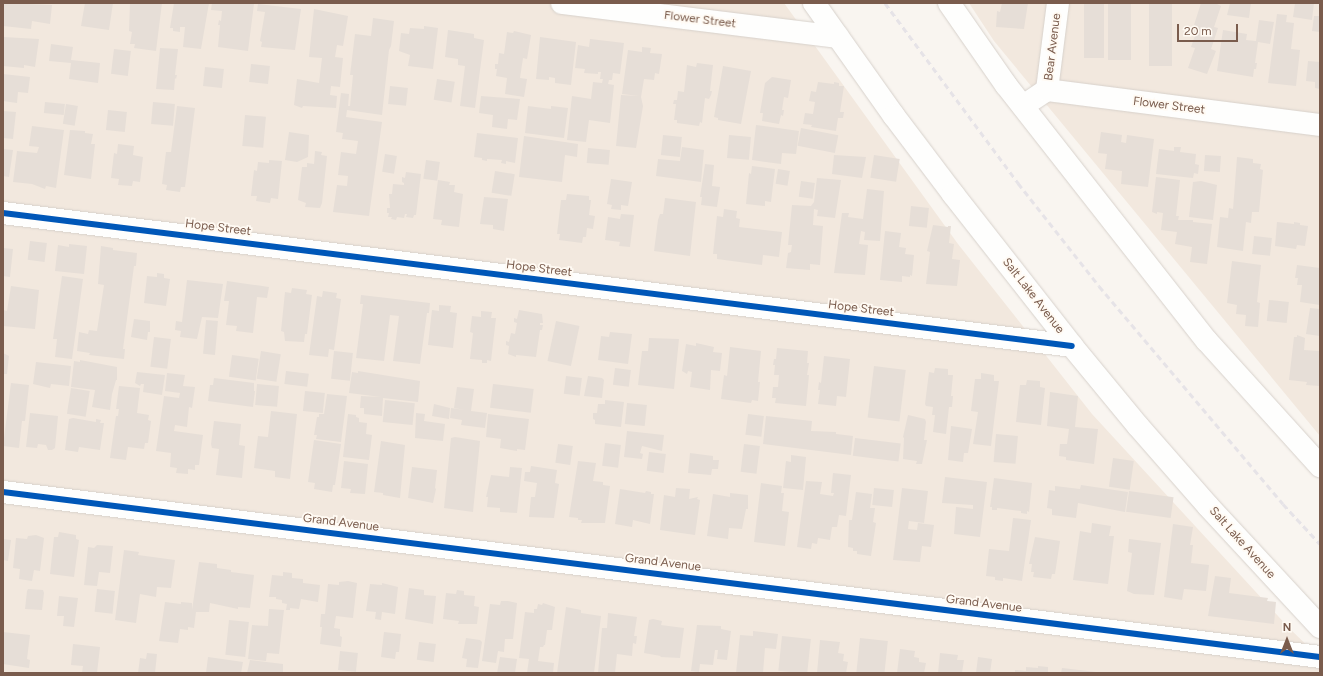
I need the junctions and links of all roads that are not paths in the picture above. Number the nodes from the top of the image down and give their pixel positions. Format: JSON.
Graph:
{"nodes":[{"id":1,"x":562,"y":3,"type":"edge"},
{"id":2,"x":814,"y":3,"type":"edge"},
{"id":3,"x":949,"y":3,"type":"edge"},
{"id":4,"x":1058,"y":3,"type":"edge"},
{"id":5,"x":838,"y":37,"type":"junction"},
{"id":6,"x":1047,"y":90,"type":"junction"},
{"id":7,"x":1023,"y":106,"type":"junction"},
{"id":8,"x":1320,"y":125,"type":"edge"},
{"id":9,"x":3,"y":213,"type":"edge"},
{"id":10,"x":1072,"y":346,"type":"junction"},
{"id":11,"x":1320,"y":466,"type":"edge"},
{"id":12,"x":3,"y":492,"type":"edge"},
{"id":13,"x":1320,"y":626,"type":"edge"},
{"id":14,"x":1320,"y":657,"type":"edge"}],
"edges":[{"from":1,"to":5,"type":"street","name":"Flower Street"},
{"from":2,"to":5,"type":"street","name":"Salt Lake Avenue"},
{"from":3,"to":7,"type":"street"},
{"from":4,"to":6,"type":"street","name":"Bear Avenue"},
{"from":5,"to":10,"type":"street","name":"Salt Lake Avenue"},
{"from":6,"to":7,"type":"street"},
{"from":6,"to":8,"type":"street","name":"Flower Street"},
{"from":7,"to":11,"type":"street"},
{"from":9,"to":10,"type":"street","name":"Hope Street"},
{"from":10,"to":13,"type":"street","name":"Salt Lake Avenue"},
{"from":12,"to":14,"type":"street","name":"Grand Avenue"}]}
